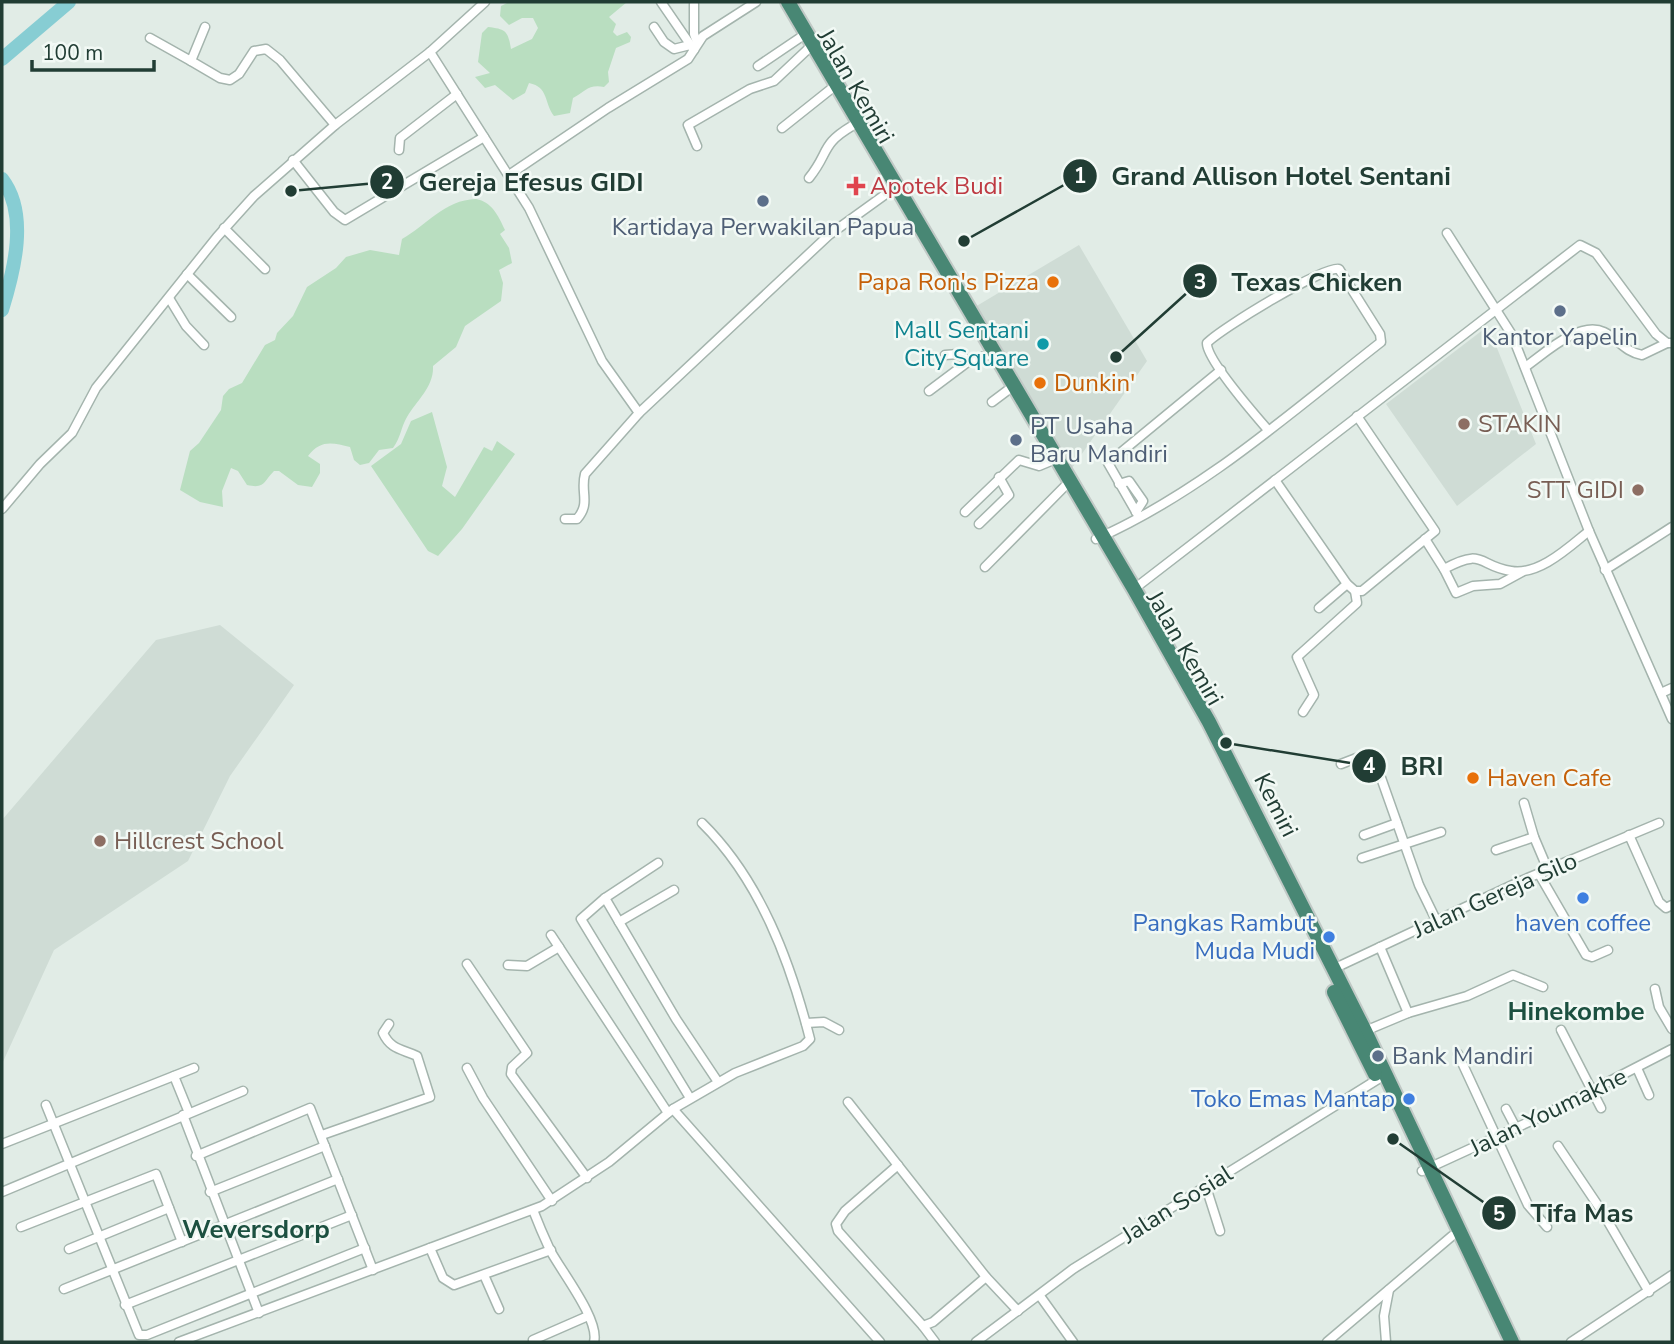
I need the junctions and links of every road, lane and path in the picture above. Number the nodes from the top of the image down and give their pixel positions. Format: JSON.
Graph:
{"nodes":[{"id":1,"x":485,"y":2,"type":"edge"},
{"id":2,"x":661,"y":2,"type":"edge"},
{"id":3,"x":756,"y":2,"type":"edge"},
{"id":4,"x":780,"y":2,"type":"edge"},
{"id":5,"x":788,"y":2,"type":"edge"},
{"id":6,"x":694,"y":4,"type":"dead end"},
{"id":7,"x":205,"y":27,"type":"dead end"},
{"id":8,"x":654,"y":27,"type":"dead end"},
{"id":9,"x":150,"y":37,"type":"dead end"},
{"id":10,"x":694,"y":46,"type":"junction"},
{"id":11,"x":810,"y":48,"type":"junction"},
{"id":12,"x":430,"y":52,"type":"junction"},
{"id":13,"x":191,"y":61,"type":"junction"},
{"id":14,"x":758,"y":65,"type":"dead end"},
{"id":15,"x":831,"y":89,"type":"junction"},
{"id":16,"x":457,"y":94,"type":"junction"},
{"id":17,"x":335,"y":125,"type":"junction"},
{"id":18,"x":852,"y":126,"type":"junction"},
{"id":19,"x":782,"y":128,"type":"dead end"},
{"id":20,"x":484,"y":137,"type":"junction"},
{"id":21,"x":697,"y":146,"type":"dead end"},
{"id":22,"x":399,"y":150,"type":"dead end"},
{"id":23,"x":293,"y":160,"type":"junction"},
{"id":24,"x":509,"y":175,"type":"junction"},
{"id":25,"x":809,"y":178,"type":"dead end"},
{"id":26,"x":893,"y":188,"type":"junction"},
{"id":27,"x":224,"y":228,"type":"junction"},
{"id":28,"x":1447,"y":233,"type":"dead end"},
{"id":29,"x":265,"y":269,"type":"dead end"},
{"id":30,"x":187,"y":275,"type":"junction"},
{"id":31,"x":169,"y":298,"type":"junction"},
{"id":32,"x":1497,"y":309,"type":"junction"},
{"id":33,"x":231,"y":317,"type":"dead end"},
{"id":34,"x":1670,"y":343,"type":"edge"},
{"id":35,"x":204,"y":345,"type":"dead end"},
{"id":36,"x":945,"y":355,"type":"dead end"},
{"id":37,"x":988,"y":355,"type":"junction"},
{"id":38,"x":969,"y":361,"type":"junction"},
{"id":39,"x":1525,"y":367,"type":"junction"},
{"id":40,"x":1221,"y":370,"type":"junction"},
{"id":41,"x":929,"y":390,"type":"dead end"},
{"id":42,"x":1009,"y":390,"type":"junction"},
{"id":43,"x":992,"y":402,"type":"dead end"},
{"id":44,"x":639,"y":413,"type":"junction"},
{"id":45,"x":1357,"y":416,"type":"junction"},
{"id":46,"x":1268,"y":430,"type":"junction"},
{"id":47,"x":1051,"y":461,"type":"junction"},
{"id":48,"x":999,"y":477,"type":"junction"},
{"id":49,"x":1275,"y":480,"type":"junction"},
{"id":50,"x":1065,"y":486,"type":"junction"},
{"id":51,"x":2,"y":509,"type":"edge"},
{"id":52,"x":965,"y":512,"type":"dead end"},
{"id":53,"x":1138,"y":515,"type":"junction"},
{"id":54,"x":565,"y":519,"type":"dead end"},
{"id":55,"x":979,"y":524,"type":"dead end"},
{"id":56,"x":1672,"y":527,"type":"edge"},
{"id":57,"x":1589,"y":531,"type":"junction"},
{"id":58,"x":1100,"y":537,"type":"junction"},
{"id":59,"x":1425,"y":539,"type":"junction"},
{"id":60,"x":985,"y":567,"type":"dead end"},
{"id":61,"x":1444,"y":569,"type":"junction"},
{"id":62,"x":1523,"y":571,"type":"junction"},
{"id":63,"x":1607,"y":573,"type":"junction"},
{"id":64,"x":1347,"y":584,"type":"junction"},
{"id":65,"x":1135,"y":589,"type":"junction"},
{"id":66,"x":1355,"y":591,"type":"junction"},
{"id":67,"x":1319,"y":608,"type":"dead end"},
{"id":68,"x":1672,"y":688,"type":"edge"},
{"id":69,"x":1661,"y":693,"type":"junction"},
{"id":70,"x":1303,"y":712,"type":"dead end"},
{"id":71,"x":1672,"y":719,"type":"edge"},
{"id":72,"x":1341,"y":764,"type":"dead end"},
{"id":73,"x":1524,"y":803,"type":"dead end"},
{"id":74,"x":702,"y":823,"type":"dead end"},
{"id":75,"x":1397,"y":823,"type":"junction"},
{"id":76,"x":1659,"y":823,"type":"dead end"},
{"id":77,"x":1441,"y":832,"type":"dead end"},
{"id":78,"x":1364,"y":835,"type":"dead end"},
{"id":79,"x":1629,"y":835,"type":"junction"},
{"id":80,"x":1534,"y":837,"type":"junction"},
{"id":81,"x":1404,"y":844,"type":"junction"},
{"id":82,"x":1496,"y":850,"type":"dead end"},
{"id":83,"x":1362,"y":858,"type":"dead end"},
{"id":84,"x":657,"y":863,"type":"dead end"},
{"id":85,"x":1543,"y":872,"type":"junction"},
{"id":86,"x":674,"y":890,"type":"dead end"},
{"id":87,"x":605,"y":898,"type":"junction"},
{"id":88,"x":1672,"y":905,"type":"edge"},
{"id":89,"x":619,"y":922,"type":"junction"},
{"id":90,"x":1437,"y":922,"type":"junction"},
{"id":91,"x":551,"y":935,"type":"dead end"},
{"id":92,"x":559,"y":947,"type":"junction"},
{"id":93,"x":1380,"y":947,"type":"junction"},
{"id":94,"x":1608,"y":950,"type":"dead end"},
{"id":95,"x":467,"y":964,"type":"dead end"},
{"id":96,"x":509,"y":965,"type":"dead end"},
{"id":97,"x":1333,"y":969,"type":"junction"},
{"id":98,"x":1543,"y":987,"type":"dead end"},
{"id":99,"x":1656,"y":989,"type":"dead end"},
{"id":100,"x":1408,"y":1013,"type":"junction"},
{"id":101,"x":806,"y":1023,"type":"junction"},
{"id":102,"x":389,"y":1024,"type":"dead end"},
{"id":103,"x":839,"y":1030,"type":"dead end"},
{"id":104,"x":1561,"y":1030,"type":"dead end"},
{"id":105,"x":1672,"y":1030,"type":"edge"},
{"id":106,"x":1365,"y":1031,"type":"junction"},
{"id":107,"x":1672,"y":1049,"type":"edge"},
{"id":108,"x":1458,"y":1054,"type":"dead end"},
{"id":109,"x":194,"y":1068,"type":"dead end"},
{"id":110,"x":467,"y":1068,"type":"dead end"},
{"id":111,"x":1637,"y":1068,"type":"junction"},
{"id":112,"x":174,"y":1076,"type":"junction"},
{"id":113,"x":1381,"y":1077,"type":"junction"},
{"id":114,"x":718,"y":1082,"type":"junction"},
{"id":115,"x":243,"y":1091,"type":"dead end"},
{"id":116,"x":1592,"y":1092,"type":"junction"},
{"id":117,"x":1649,"y":1095,"type":"dead end"},
{"id":118,"x":690,"y":1098,"type":"junction"},
{"id":119,"x":848,"y":1102,"type":"dead end"},
{"id":120,"x":47,"y":1105,"type":"dead end"},
{"id":121,"x":1601,"y":1108,"type":"dead end"},
{"id":122,"x":1506,"y":1109,"type":"dead end"},
{"id":123,"x":670,"y":1111,"type":"junction"},
{"id":124,"x":186,"y":1114,"type":"junction"},
{"id":125,"x":54,"y":1122,"type":"junction"},
{"id":126,"x":1516,"y":1128,"type":"junction"},
{"id":127,"x":322,"y":1135,"type":"junction"},
{"id":128,"x":1498,"y":1137,"type":"junction"},
{"id":129,"x":2,"y":1144,"type":"edge"},
{"id":130,"x":325,"y":1146,"type":"junction"},
{"id":131,"x":1559,"y":1146,"type":"dead end"},
{"id":132,"x":196,"y":1156,"type":"junction"},
{"id":133,"x":71,"y":1164,"type":"junction"},
{"id":134,"x":898,"y":1165,"type":"junction"},
{"id":135,"x":1425,"y":1170,"type":"junction"},
{"id":136,"x":587,"y":1178,"type":"junction"},
{"id":137,"x":338,"y":1179,"type":"junction"},
{"id":138,"x":1206,"y":1187,"type":"junction"},
{"id":139,"x":2,"y":1192,"type":"edge"},
{"id":140,"x":210,"y":1192,"type":"junction"},
{"id":141,"x":552,"y":1201,"type":"junction"},
{"id":142,"x":84,"y":1202,"type":"junction"},
{"id":143,"x":169,"y":1208,"type":"junction"},
{"id":144,"x":533,"y":1210,"type":"junction"},
{"id":145,"x":352,"y":1215,"type":"junction"},
{"id":146,"x":223,"y":1225,"type":"junction"},
{"id":147,"x":21,"y":1227,"type":"dead end"},
{"id":148,"x":1547,"y":1227,"type":"dead end"},
{"id":149,"x":1220,"y":1231,"type":"dead end"},
{"id":150,"x":1452,"y":1236,"type":"junction"},
{"id":151,"x":98,"y":1237,"type":"junction"},
{"id":152,"x":182,"y":1242,"type":"junction"},
{"id":153,"x":365,"y":1248,"type":"junction"},
{"id":154,"x":430,"y":1248,"type":"junction"},
{"id":155,"x":69,"y":1249,"type":"dead end"},
{"id":156,"x":551,"y":1250,"type":"junction"},
{"id":157,"x":237,"y":1260,"type":"junction"},
{"id":158,"x":373,"y":1270,"type":"junction"},
{"id":159,"x":111,"y":1271,"type":"junction"},
{"id":160,"x":484,"y":1275,"type":"junction"},
{"id":161,"x":1672,"y":1275,"type":"edge"},
{"id":162,"x":986,"y":1277,"type":"junction"},
{"id":163,"x":64,"y":1289,"type":"dead end"},
{"id":164,"x":1389,"y":1290,"type":"junction"},
{"id":165,"x":1649,"y":1292,"type":"junction"},
{"id":166,"x":251,"y":1293,"type":"junction"},
{"id":167,"x":1040,"y":1296,"type":"junction"},
{"id":168,"x":125,"y":1305,"type":"junction"},
{"id":169,"x":499,"y":1309,"type":"dead end"},
{"id":170,"x":1018,"y":1311,"type":"junction"},
{"id":171,"x":259,"y":1313,"type":"junction"},
{"id":172,"x":588,"y":1316,"type":"junction"},
{"id":173,"x":923,"y":1326,"type":"junction"},
{"id":174,"x":533,"y":1340,"type":"dead end"},
{"id":175,"x":1070,"y":1340,"type":"edge"},
{"id":176,"x":179,"y":1342,"type":"edge"},
{"id":177,"x":594,"y":1342,"type":"edge"},
{"id":178,"x":880,"y":1342,"type":"edge"},
{"id":179,"x":935,"y":1342,"type":"edge"},
{"id":180,"x":976,"y":1342,"type":"edge"},
{"id":181,"x":1327,"y":1342,"type":"edge"},
{"id":182,"x":1386,"y":1342,"type":"edge"},
{"id":183,"x":1501,"y":1342,"type":"edge"},
{"id":184,"x":1512,"y":1342,"type":"edge"},
{"id":185,"x":1571,"y":1342,"type":"edge"}],
"edges":[{"from":1,"to":12,"type":"street"},
{"from":2,"to":10,"type":"street"},
{"from":3,"to":10,"type":"street"},
{"from":4,"to":11,"type":"highway","name":"Jalan Kemiri"},
{"from":5,"to":11,"type":"highway","name":"Jalan Kemiri"},
{"from":6,"to":10,"type":"street"},
{"from":7,"to":13,"type":"street"},
{"from":8,"to":10,"type":"street"},
{"from":9,"to":13,"type":"street"},
{"from":10,"to":24,"type":"street"},
{"from":11,"to":14,"type":"street"},
{"from":11,"to":15,"type":"highway","name":"Jalan Kemiri"},
{"from":11,"to":21,"type":"street"},
{"from":11,"to":26,"type":"highway","name":"Kemiri"},
{"from":12,"to":16,"type":"street"},
{"from":12,"to":17,"type":"street"},
{"from":13,"to":17,"type":"street"},
{"from":15,"to":18,"type":"highway","name":"Jalan Kemiri"},
{"from":15,"to":19,"type":"street"},
{"from":16,"to":20,"type":"street"},
{"from":16,"to":22,"type":"street"},
{"from":17,"to":23,"type":"street"},
{"from":18,"to":25,"type":"street"},
{"from":18,"to":26,"type":"highway","name":"Jalan Kemiri"},
{"from":20,"to":23,"type":"street"},
{"from":20,"to":24,"type":"street"},
{"from":23,"to":27,"type":"street"},
{"from":24,"to":44,"type":"street"},
{"from":26,"to":37,"type":"highway","name":"Jalan Kemiri"},
{"from":26,"to":44,"type":"street"},
{"from":26,"to":58,"type":"highway","name":"Kemiri"},
{"from":27,"to":29,"type":"street"},
{"from":27,"to":30,"type":"street"},
{"from":28,"to":32,"type":"street"},
{"from":30,"to":31,"type":"street"},
{"from":30,"to":33,"type":"street"},
{"from":31,"to":35,"type":"street"},
{"from":31,"to":51,"type":"street"},
{"from":32,"to":34,"type":"street"},
{"from":32,"to":39,"type":"street"},
{"from":32,"to":45,"type":"street"},
{"from":34,"to":39,"type":"street"},
{"from":36,"to":38,"type":"street"},
{"from":37,"to":38,"type":"street"},
{"from":37,"to":42,"type":"highway","name":"Jalan Kemiri"},
{"from":38,"to":41,"type":"street"},
{"from":39,"to":57,"type":"street"},
{"from":40,"to":46,"type":"street"},
{"from":40,"to":46,"type":"street"},
{"from":40,"to":53,"type":"street"},
{"from":42,"to":43,"type":"street"},
{"from":42,"to":47,"type":"highway","name":"Jalan Kemiri"},
{"from":44,"to":54,"type":"street"},
{"from":45,"to":49,"type":"street"},
{"from":45,"to":59,"type":"street"},
{"from":46,"to":53,"type":"street"},
{"from":47,"to":48,"type":"street"},
{"from":47,"to":50,"type":"highway","name":"Jalan Kemiri"},
{"from":48,"to":52,"type":"street"},
{"from":48,"to":55,"type":"street"},
{"from":49,"to":64,"type":"street"},
{"from":49,"to":65,"type":"street"},
{"from":50,"to":58,"type":"highway","name":"Jalan Kemiri"},
{"from":50,"to":60,"type":"street"},
{"from":53,"to":58,"type":"street"},
{"from":56,"to":63,"type":"street"},
{"from":57,"to":62,"type":"street"},
{"from":57,"to":63,"type":"street"},
{"from":58,"to":65,"type":"highway","name":"Kemiri"},
{"from":58,"to":113,"type":"highway","name":"Jalan Kemiri"},
{"from":59,"to":61,"type":"street"},
{"from":59,"to":66,"type":"street"},
{"from":61,"to":62,"type":"street"},
{"from":61,"to":62,"type":"street"},
{"from":63,"to":69,"type":"street"},
{"from":64,"to":66,"type":"street"},
{"from":64,"to":67,"type":"street"},
{"from":65,"to":97,"type":"highway","name":"Kemiri"},
{"from":66,"to":70,"type":"street"},
{"from":68,"to":69,"type":"street"},
{"from":69,"to":71,"type":"street"},
{"from":72,"to":75,"type":"street"},
{"from":73,"to":80,"type":"street"},
{"from":74,"to":101,"type":"street"},
{"from":75,"to":78,"type":"street"},
{"from":75,"to":81,"type":"street"},
{"from":76,"to":79,"type":"street","name":"Jalan Gereja Silo"},
{"from":77,"to":81,"type":"street"},
{"from":79,"to":85,"type":"street","name":"Jalan Gereja Silo"},
{"from":79,"to":88,"type":"street"},
{"from":80,"to":82,"type":"street"},
{"from":80,"to":85,"type":"street"},
{"from":81,"to":83,"type":"street"},
{"from":81,"to":90,"type":"street"},
{"from":84,"to":87,"type":"street"},
{"from":85,"to":90,"type":"street","name":"Jalan Gereja Silo"},
{"from":85,"to":94,"type":"street"},
{"from":86,"to":89,"type":"street"},
{"from":87,"to":89,"type":"street"},
{"from":87,"to":118,"type":"street"},
{"from":89,"to":114,"type":"street"},
{"from":90,"to":93,"type":"street","name":"Jalan Gereja Silo"},
{"from":91,"to":92,"type":"street"},
{"from":92,"to":96,"type":"street"},
{"from":92,"to":123,"type":"street"},
{"from":93,"to":97,"type":"street","name":"Jalan Gereja Silo"},
{"from":93,"to":100,"type":"street"},
{"from":95,"to":136,"type":"street"},
{"from":97,"to":106,"type":"highway","name":"Kemiri"},
{"from":98,"to":100,"type":"street"},
{"from":99,"to":105,"type":"street"},
{"from":100,"to":106,"type":"street"},
{"from":101,"to":103,"type":"street"},
{"from":101,"to":114,"type":"street"},
{"from":102,"to":127,"type":"street"},
{"from":104,"to":116,"type":"street"},
{"from":106,"to":113,"type":"highway","name":"Kemiri"},
{"from":107,"to":111,"type":"street","name":"Jalan Youmakhe"},
{"from":108,"to":128,"type":"street"},
{"from":109,"to":112,"type":"street"},
{"from":110,"to":141,"type":"street"},
{"from":111,"to":116,"type":"street","name":"Jalan Youmakhe"},
{"from":111,"to":117,"type":"street"},
{"from":112,"to":124,"type":"street"},
{"from":112,"to":125,"type":"street"},
{"from":113,"to":135,"type":"highway","name":"Kemiri"},
{"from":113,"to":138,"type":"street","name":"Jalan Sosial"},
{"from":114,"to":118,"type":"street"},
{"from":115,"to":124,"type":"street"},
{"from":116,"to":121,"type":"street"},
{"from":116,"to":126,"type":"street","name":"Jalan Youmakhe"},
{"from":118,"to":123,"type":"street"},
{"from":119,"to":134,"type":"street"},
{"from":120,"to":125,"type":"street"},
{"from":122,"to":126,"type":"street"},
{"from":123,"to":136,"type":"street"},
{"from":123,"to":178,"type":"street"},
{"from":124,"to":132,"type":"street"},
{"from":124,"to":133,"type":"street"},
{"from":125,"to":129,"type":"street"},
{"from":125,"to":133,"type":"street"},
{"from":126,"to":128,"type":"street","name":"Jalan Youmakhe"},
{"from":127,"to":130,"type":"street"},
{"from":127,"to":132,"type":"street"},
{"from":128,"to":135,"type":"street","name":"Jalan Youmakhe"},
{"from":128,"to":148,"type":"street"},
{"from":130,"to":137,"type":"street"},
{"from":130,"to":140,"type":"street"},
{"from":131,"to":165,"type":"street"},
{"from":132,"to":140,"type":"street"},
{"from":133,"to":139,"type":"street"},
{"from":133,"to":142,"type":"street"},
{"from":134,"to":162,"type":"street"},
{"from":134,"to":173,"type":"street"},
{"from":135,"to":150,"type":"highway"},
{"from":135,"to":184,"type":"highway","name":"Kemiri"},
{"from":136,"to":141,"type":"street"},
{"from":137,"to":145,"type":"street"},
{"from":137,"to":146,"type":"street"},
{"from":138,"to":149,"type":"street"},
{"from":138,"to":167,"type":"street","name":"Jalan Sosial"},
{"from":140,"to":146,"type":"street"},
{"from":141,"to":144,"type":"street"},
{"from":142,"to":143,"type":"street"},
{"from":142,"to":147,"type":"street"},
{"from":142,"to":151,"type":"street"},
{"from":143,"to":151,"type":"street"},
{"from":143,"to":152,"type":"street"},
{"from":144,"to":154,"type":"street"},
{"from":144,"to":156,"type":"street"},
{"from":145,"to":153,"type":"street"},
{"from":145,"to":157,"type":"street"},
{"from":146,"to":152,"type":"street"},
{"from":146,"to":157,"type":"street"},
{"from":150,"to":164,"type":"street"},
{"from":150,"to":183,"type":"highway"},
{"from":151,"to":155,"type":"street"},
{"from":151,"to":159,"type":"street"},
{"from":152,"to":159,"type":"street"},
{"from":153,"to":158,"type":"street"},
{"from":153,"to":166,"type":"street"},
{"from":154,"to":158,"type":"street"},
{"from":154,"to":160,"type":"street"},
{"from":156,"to":160,"type":"street"},
{"from":156,"to":172,"type":"street"},
{"from":157,"to":166,"type":"street"},
{"from":157,"to":168,"type":"street"},
{"from":158,"to":171,"type":"street"},
{"from":159,"to":163,"type":"street"},
{"from":159,"to":168,"type":"street"},
{"from":160,"to":169,"type":"street"},
{"from":161,"to":165,"type":"street"},
{"from":162,"to":170,"type":"street"},
{"from":162,"to":173,"type":"street"},
{"from":164,"to":181,"type":"street"},
{"from":164,"to":182,"type":"street"},
{"from":165,"to":185,"type":"street"},
{"from":166,"to":168,"type":"street"},
{"from":166,"to":171,"type":"street"},
{"from":167,"to":170,"type":"street","name":"Jalan Sosial"},
{"from":167,"to":175,"type":"street"},
{"from":170,"to":180,"type":"street","name":"Jalan Sosial"},
{"from":171,"to":176,"type":"street"},
{"from":172,"to":174,"type":"street"},
{"from":172,"to":177,"type":"street"},
{"from":173,"to":179,"type":"street"}]}
